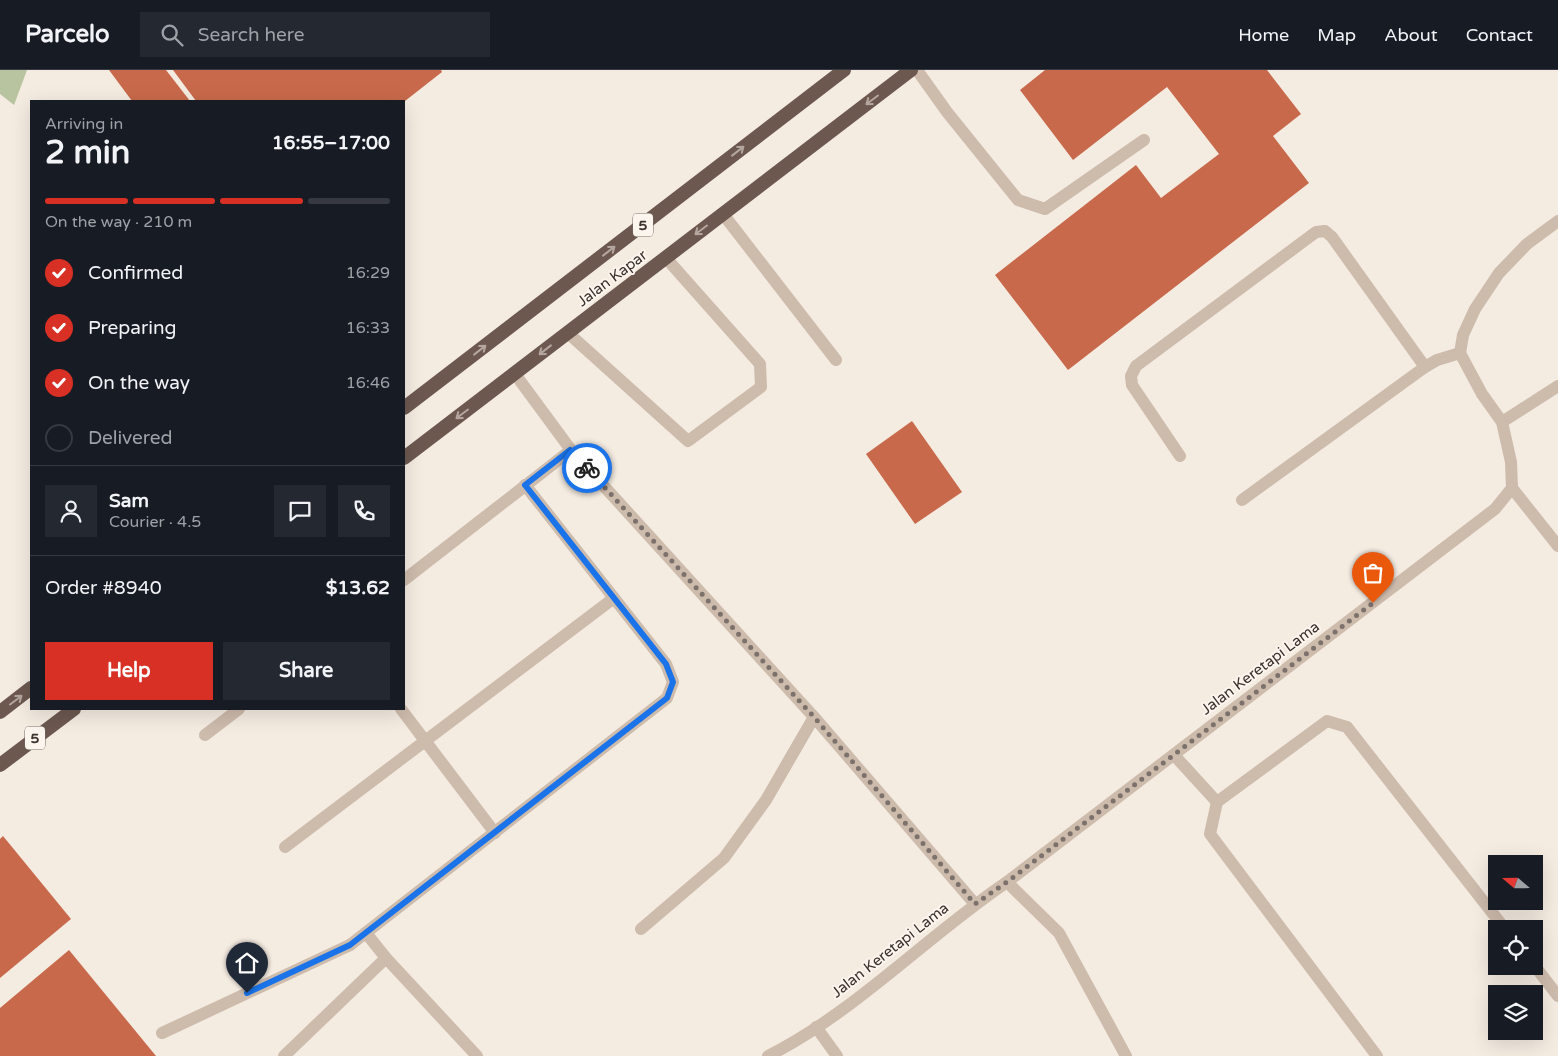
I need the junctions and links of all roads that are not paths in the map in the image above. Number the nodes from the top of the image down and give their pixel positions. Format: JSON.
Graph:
{"nodes":[{"id":1,"x":844,"y":70,"type":"edge"},
{"id":2,"x":911,"y":70,"type":"edge"},
{"id":3,"x":917,"y":70,"type":"edge"},
{"id":4,"x":1144,"y":140,"type":"dead end"},
{"id":5,"x":723,"y":214,"type":"junction"},
{"id":6,"x":1558,"y":221,"type":"edge"},
{"id":7,"x":666,"y":258,"type":"junction"},
{"id":8,"x":568,"y":332,"type":"junction"},
{"id":9,"x":1460,"y":353,"type":"junction"},
{"id":10,"x":836,"y":360,"type":"dead end"},
{"id":11,"x":1425,"y":368,"type":"junction"},
{"id":12,"x":514,"y":374,"type":"junction"},
{"id":13,"x":1558,"y":386,"type":"edge"},
{"id":14,"x":405,"y":407,"type":"edge"},
{"id":15,"x":1502,"y":422,"type":"junction"},
{"id":16,"x":570,"y":450,"type":"junction"},
{"id":17,"x":1180,"y":456,"type":"dead end"},
{"id":18,"x":405,"y":457,"type":"edge"},
{"id":19,"x":525,"y":485,"type":"junction"},
{"id":20,"x":1512,"y":488,"type":"junction"},
{"id":21,"x":1242,"y":500,"type":"dead end"},
{"id":22,"x":1558,"y":546,"type":"edge"},
{"id":23,"x":405,"y":579,"type":"edge"},
{"id":24,"x":614,"y":598,"type":"junction"},
{"id":25,"x":30,"y":689,"type":"edge"},
{"id":26,"x":73,"y":710,"type":"edge"},
{"id":27,"x":237,"y":710,"type":"edge"},
{"id":28,"x":401,"y":710,"type":"edge"},
{"id":29,"x":0,"y":712,"type":"edge"},
{"id":30,"x":814,"y":717,"type":"junction"},
{"id":31,"x":205,"y":735,"type":"dead end"},
{"id":32,"x":425,"y":741,"type":"junction"},
{"id":33,"x":1174,"y":755,"type":"junction"},
{"id":34,"x":0,"y":765,"type":"edge"},
{"id":35,"x":1217,"y":802,"type":"junction"},
{"id":36,"x":495,"y":833,"type":"junction"},
{"id":37,"x":285,"y":847,"type":"dead end"},
{"id":38,"x":1007,"y":882,"type":"junction"},
{"id":39,"x":975,"y":904,"type":"junction"},
{"id":40,"x":1498,"y":920,"type":"edge"},
{"id":41,"x":641,"y":929,"type":"dead end"},
{"id":42,"x":366,"y":933,"type":"junction"},
{"id":43,"x":386,"y":958,"type":"junction"},
{"id":44,"x":1542,"y":975,"type":"edge"},
{"id":45,"x":1558,"y":996,"type":"edge"},
{"id":46,"x":816,"y":1027,"type":"junction"},
{"id":47,"x":162,"y":1033,"type":"dead end"},
{"id":48,"x":284,"y":1056,"type":"edge"},
{"id":49,"x":476,"y":1056,"type":"edge"},
{"id":50,"x":768,"y":1056,"type":"edge"},
{"id":51,"x":836,"y":1056,"type":"edge"},
{"id":52,"x":1126,"y":1056,"type":"edge"},
{"id":53,"x":1377,"y":1056,"type":"edge"}],
"edges":[{"from":14,"to":1,"type":"highway","name":"Jalan Kapar","number":"5","one_way":true},
{"from":2,"to":5,"type":"highway","name":"Jalan Kapar","one_way":true},
{"from":3,"to":4,"type":"street"},
{"from":5,"to":7,"type":"highway","name":"Jalan Kapar","one_way":true},
{"from":5,"to":10,"type":"street"},
{"from":6,"to":9,"type":"street"},
{"from":7,"to":8,"type":"highway","name":"Jalan Kapar"},
{"from":7,"to":8,"type":"street"},
{"from":8,"to":12,"type":"highway","name":"Jalan Kapar","one_way":true},
{"from":9,"to":11,"type":"street"},
{"from":9,"to":15,"type":"street"},
{"from":11,"to":17,"type":"street"},
{"from":11,"to":21,"type":"street"},
{"from":12,"to":16,"type":"street"},
{"from":12,"to":18,"type":"highway","name":"Jalan Kapar","one_way":true},
{"from":13,"to":15,"type":"street"},
{"from":15,"to":20,"type":"street"},
{"from":16,"to":19,"type":"street"},
{"from":16,"to":30,"type":"street"},
{"from":19,"to":23,"type":"street"},
{"from":19,"to":24,"type":"street"},
{"from":20,"to":22,"type":"street"},
{"from":20,"to":33,"type":"street","name":"Jalan Keretapi Lama"},
{"from":24,"to":32,"type":"street"},
{"from":24,"to":36,"type":"street"},
{"from":29,"to":25,"type":"highway","one_way":true},
{"from":26,"to":34,"type":"highway","number":"5"},
{"from":27,"to":31,"type":"street"},
{"from":28,"to":32,"type":"street"},
{"from":30,"to":39,"type":"street"},
{"from":30,"to":41,"type":"street"},
{"from":32,"to":36,"type":"street"},
{"from":32,"to":37,"type":"street"},
{"from":33,"to":35,"type":"street"},
{"from":33,"to":38,"type":"street","name":"Jalan Keretapi Lama"},
{"from":35,"to":40,"type":"street"},
{"from":35,"to":53,"type":"street"},
{"from":36,"to":42,"type":"street"},
{"from":38,"to":39,"type":"street","name":"Jalan Keretapi Lama"},
{"from":38,"to":52,"type":"street"},
{"from":39,"to":46,"type":"street","name":"Jalan Keretapi Lama"},
{"from":42,"to":43,"type":"street"},
{"from":42,"to":47,"type":"street"},
{"from":43,"to":48,"type":"street"},
{"from":43,"to":49,"type":"street"},
{"from":44,"to":45,"type":"street"},
{"from":46,"to":50,"type":"street","name":"Jalan Keretapi Lama"},
{"from":46,"to":51,"type":"street"}]}
